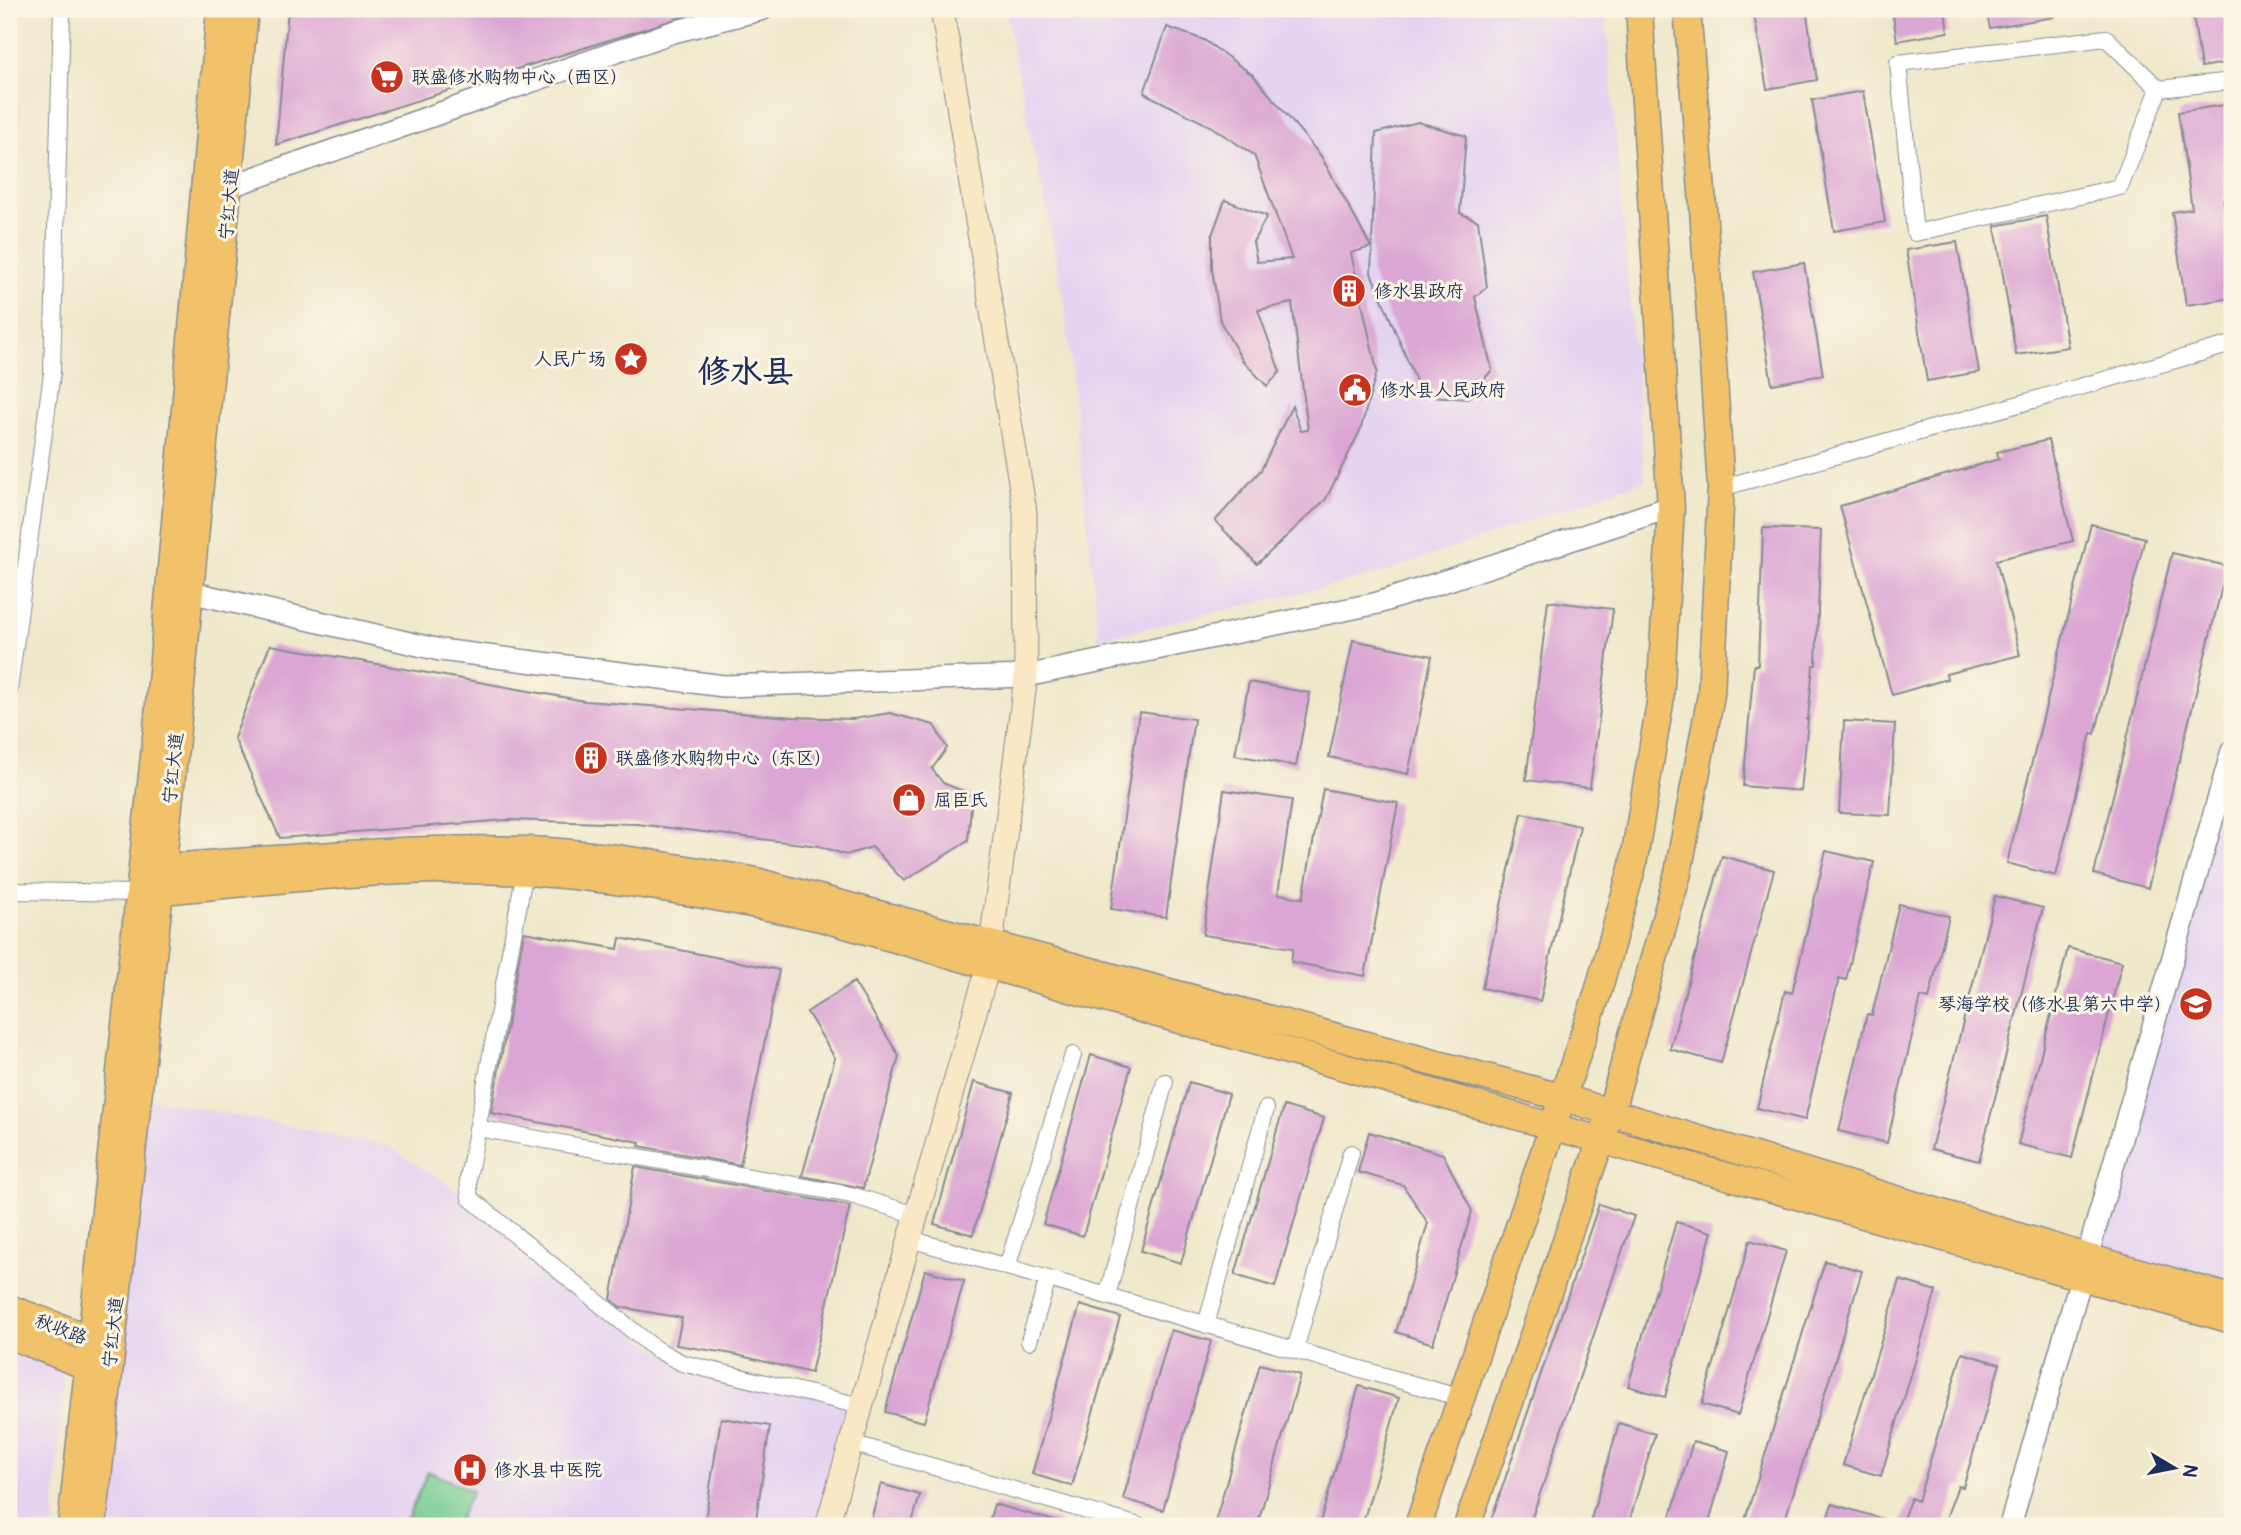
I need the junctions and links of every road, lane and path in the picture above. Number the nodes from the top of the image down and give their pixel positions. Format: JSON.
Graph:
{"nodes":[{"id":1,"x":62,"y":9,"type":"edge"},
{"id":2,"x":220,"y":9,"type":"edge"},
{"id":3,"x":245,"y":9,"type":"edge"},
{"id":4,"x":763,"y":9,"type":"edge"},
{"id":5,"x":942,"y":9,"type":"edge"},
{"id":6,"x":1639,"y":9,"type":"edge"},
{"id":7,"x":1686,"y":9,"type":"edge"},
{"id":8,"x":2232,"y":80,"type":"edge"},
{"id":9,"x":2159,"y":89,"type":"junction"},
{"id":10,"x":230,"y":186,"type":"junction"},
{"id":11,"x":2232,"y":344,"type":"edge"},
{"id":12,"x":1721,"y":488,"type":"junction"},
{"id":13,"x":1671,"y":507,"type":"junction"},
{"id":14,"x":190,"y":592,"type":"junction"},
{"id":15,"x":1026,"y":676,"type":"junction"},
{"id":16,"x":9,"y":690,"type":"edge"},
{"id":17,"x":2232,"y":751,"type":"edge"},
{"id":18,"x":527,"y":862,"type":"junction"},
{"id":19,"x":151,"y":880,"type":"junction"},
{"id":20,"x":9,"y":891,"type":"edge"},
{"id":21,"x":990,"y":955,"type":"junction"},
{"id":22,"x":1073,"y":1055,"type":"dead end"},
{"id":23,"x":1165,"y":1082,"type":"dead end"},
{"id":24,"x":1561,"y":1097,"type":"junction"},
{"id":25,"x":1266,"y":1109,"type":"dead end"},
{"id":26,"x":1552,"y":1124,"type":"junction"},
{"id":27,"x":1606,"y":1126,"type":"junction"},
{"id":28,"x":477,"y":1128,"type":"junction"},
{"id":29,"x":1351,"y":1153,"type":"dead end"},
{"id":30,"x":916,"y":1215,"type":"junction"},
{"id":31,"x":909,"y":1240,"type":"junction"},
{"id":32,"x":1007,"y":1267,"type":"junction"},
{"id":33,"x":2083,"y":1267,"type":"junction"},
{"id":34,"x":1048,"y":1279,"type":"junction"},
{"id":35,"x":1107,"y":1296,"type":"junction"},
{"id":36,"x":2232,"y":1298,"type":"edge"},
{"id":37,"x":9,"y":1308,"type":"edge"},
{"id":38,"x":2232,"y":1320,"type":"edge"},
{"id":39,"x":1206,"y":1325,"type":"junction"},
{"id":40,"x":9,"y":1335,"type":"edge"},
{"id":41,"x":1029,"y":1342,"type":"dead end"},
{"id":42,"x":1295,"y":1350,"type":"junction"},
{"id":43,"x":100,"y":1360,"type":"junction"},
{"id":44,"x":1461,"y":1398,"type":"junction"},
{"id":45,"x":861,"y":1406,"type":"junction"},
{"id":46,"x":851,"y":1443,"type":"junction"},
{"id":47,"x":1082,"y":1510,"type":"junction"},
{"id":48,"x":71,"y":1526,"type":"edge"},
{"id":49,"x":93,"y":1526,"type":"edge"},
{"id":50,"x":827,"y":1526,"type":"edge"},
{"id":51,"x":1077,"y":1526,"type":"edge"},
{"id":52,"x":1139,"y":1526,"type":"edge"},
{"id":53,"x":1418,"y":1526,"type":"edge"},
{"id":54,"x":1467,"y":1526,"type":"edge"},
{"id":55,"x":2010,"y":1526,"type":"edge"}],
"edges":[{"from":1,"to":16,"type":"street"},
{"from":2,"to":19,"type":"main road","name":"宁红大道"},
{"from":3,"to":10,"type":"main road","name":"宁红大道"},
{"from":4,"to":10,"type":"street"},
{"from":5,"to":15,"type":"main road"},
{"from":6,"to":13,"type":"main road"},
{"from":7,"to":12,"type":"main road"},
{"from":8,"to":9,"type":"street"},
{"from":9,"to":9,"type":"street"},
{"from":10,"to":14,"type":"main road","name":"宁红大道"},
{"from":11,"to":12,"type":"street"},
{"from":12,"to":27,"type":"main road"},
{"from":13,"to":15,"type":"street"},
{"from":13,"to":24,"type":"main road"},
{"from":14,"to":15,"type":"street"},
{"from":14,"to":19,"type":"main road","name":"宁红大道"},
{"from":15,"to":21,"type":"main road"},
{"from":17,"to":33,"type":"street"},
{"from":18,"to":19,"type":"main road"},
{"from":18,"to":21,"type":"main road"},
{"from":18,"to":28,"type":"street"},
{"from":19,"to":20,"type":"street"},
{"from":19,"to":43,"type":"main road","name":"宁红大道"},
{"from":21,"to":24,"type":"main road"},
{"from":21,"to":26,"type":"main road"},
{"from":21,"to":30,"type":"main road"},
{"from":22,"to":32,"type":"street"},
{"from":23,"to":35,"type":"street"},
{"from":24,"to":26,"type":"main road"},
{"from":24,"to":27,"type":"main road"},
{"from":25,"to":39,"type":"street"},
{"from":26,"to":27,"type":"main road"},
{"from":26,"to":44,"type":"main road"},
{"from":27,"to":33,"type":"main road"},
{"from":27,"to":54,"type":"main road"},
{"from":28,"to":30,"type":"street"},
{"from":28,"to":45,"type":"street"},
{"from":29,"to":42,"type":"street"},
{"from":30,"to":31,"type":"main road"},
{"from":31,"to":32,"type":"street"},
{"from":31,"to":45,"type":"main road"},
{"from":32,"to":34,"type":"street"},
{"from":33,"to":36,"type":"main road"},
{"from":33,"to":38,"type":"main road"},
{"from":33,"to":55,"type":"street"},
{"from":34,"to":35,"type":"street"},
{"from":34,"to":41,"type":"street"},
{"from":35,"to":39,"type":"street"},
{"from":37,"to":43,"type":"main road","name":"秋收路"},
{"from":39,"to":42,"type":"street"},
{"from":40,"to":43,"type":"main road","name":"秋收路"},
{"from":42,"to":44,"type":"street"},
{"from":43,"to":48,"type":"main road","name":"宁红大道"},
{"from":43,"to":49,"type":"main road","name":"宁红大道"},
{"from":44,"to":53,"type":"main road"},
{"from":45,"to":46,"type":"main road"},
{"from":46,"to":47,"type":"street"},
{"from":46,"to":50,"type":"main road"},
{"from":47,"to":51,"type":"street"},
{"from":47,"to":52,"type":"street"}]}
